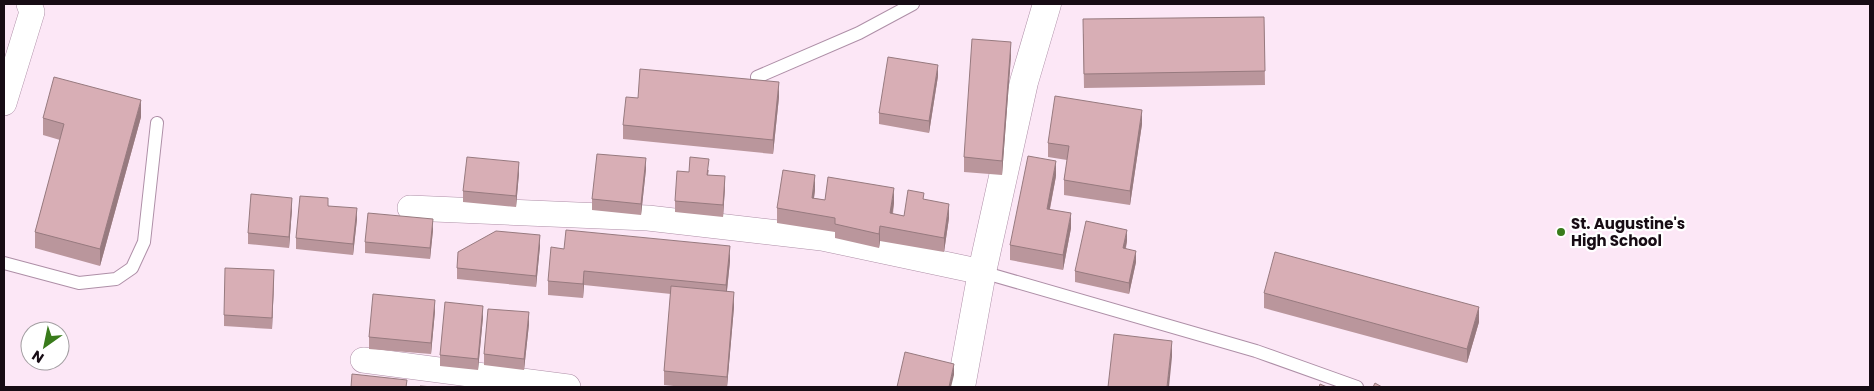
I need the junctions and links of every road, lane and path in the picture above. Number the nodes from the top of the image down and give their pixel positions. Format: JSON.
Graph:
{"nodes":[{"id":1,"x":29,"y":4,"type":"edge"},
{"id":2,"x":913,"y":4,"type":"edge"},
{"id":3,"x":1047,"y":4,"type":"edge"},
{"id":4,"x":757,"y":77,"type":"dead end"},
{"id":5,"x":4,"y":103,"type":"edge"},
{"id":6,"x":157,"y":122,"type":"dead end"},
{"id":7,"x":410,"y":208,"type":"dead end"},
{"id":8,"x":4,"y":263,"type":"edge"},
{"id":9,"x":982,"y":272,"type":"junction"},
{"id":10,"x":363,"y":360,"type":"dead end"},
{"id":11,"x":568,"y":387,"type":"edge"},
{"id":12,"x":960,"y":387,"type":"edge"},
{"id":13,"x":1357,"y":387,"type":"edge"}],
"edges":[{"from":1,"to":5,"type":"street"},
{"from":2,"to":4,"type":"lane"},
{"from":3,"to":9,"type":"street"},
{"from":6,"to":8,"type":"lane"},
{"from":7,"to":9,"type":"street"},
{"from":9,"to":12,"type":"street"},
{"from":9,"to":13,"type":"lane"},
{"from":10,"to":11,"type":"street"}]}
